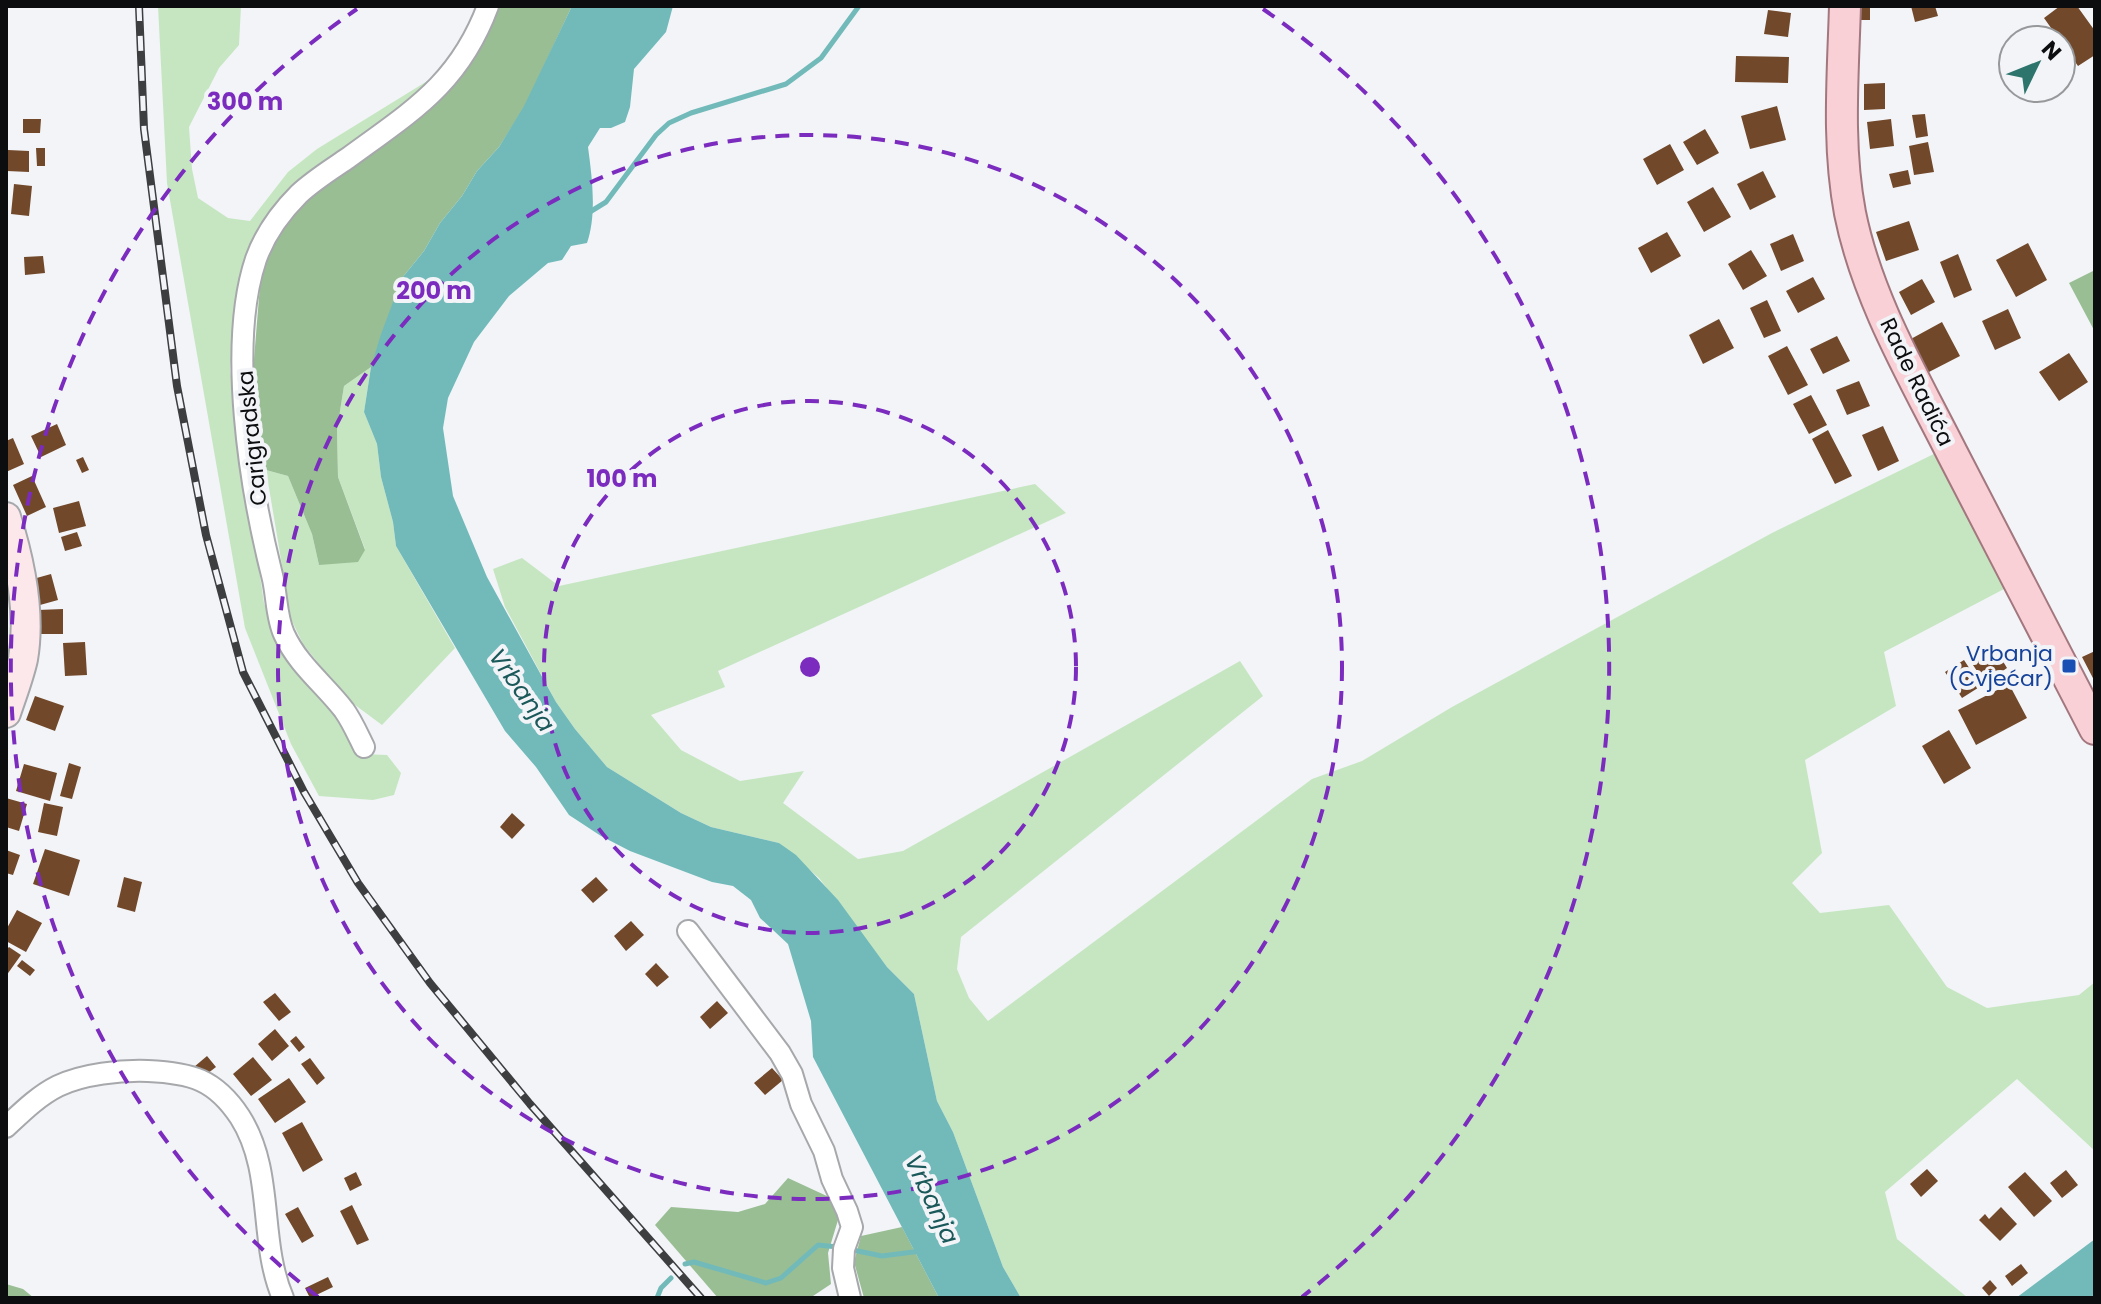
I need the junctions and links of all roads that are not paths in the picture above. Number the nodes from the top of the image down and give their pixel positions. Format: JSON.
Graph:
{"nodes":[{"id":1,"x":488,"y":6,"type":"edge"},
{"id":2,"x":1845,"y":6,"type":"edge"},
{"id":3,"x":6,"y":517,"type":"edge"},
{"id":4,"x":6,"y":713,"type":"edge"},
{"id":5,"x":2095,"y":729,"type":"edge"},
{"id":6,"x":364,"y":747,"type":"dead end"},
{"id":7,"x":688,"y":931,"type":"dead end"},
{"id":8,"x":6,"y":1127,"type":"edge"},
{"id":9,"x":283,"y":1298,"type":"edge"},
{"id":10,"x":850,"y":1298,"type":"edge"}],
"edges":[{"from":1,"to":6,"type":"street","name":"Carigradska"},
{"from":2,"to":5,"type":"main road","name":"Rade Radića"},
{"from":3,"to":4,"type":"street"},
{"from":7,"to":10,"type":"street"},
{"from":8,"to":9,"type":"street"}]}
